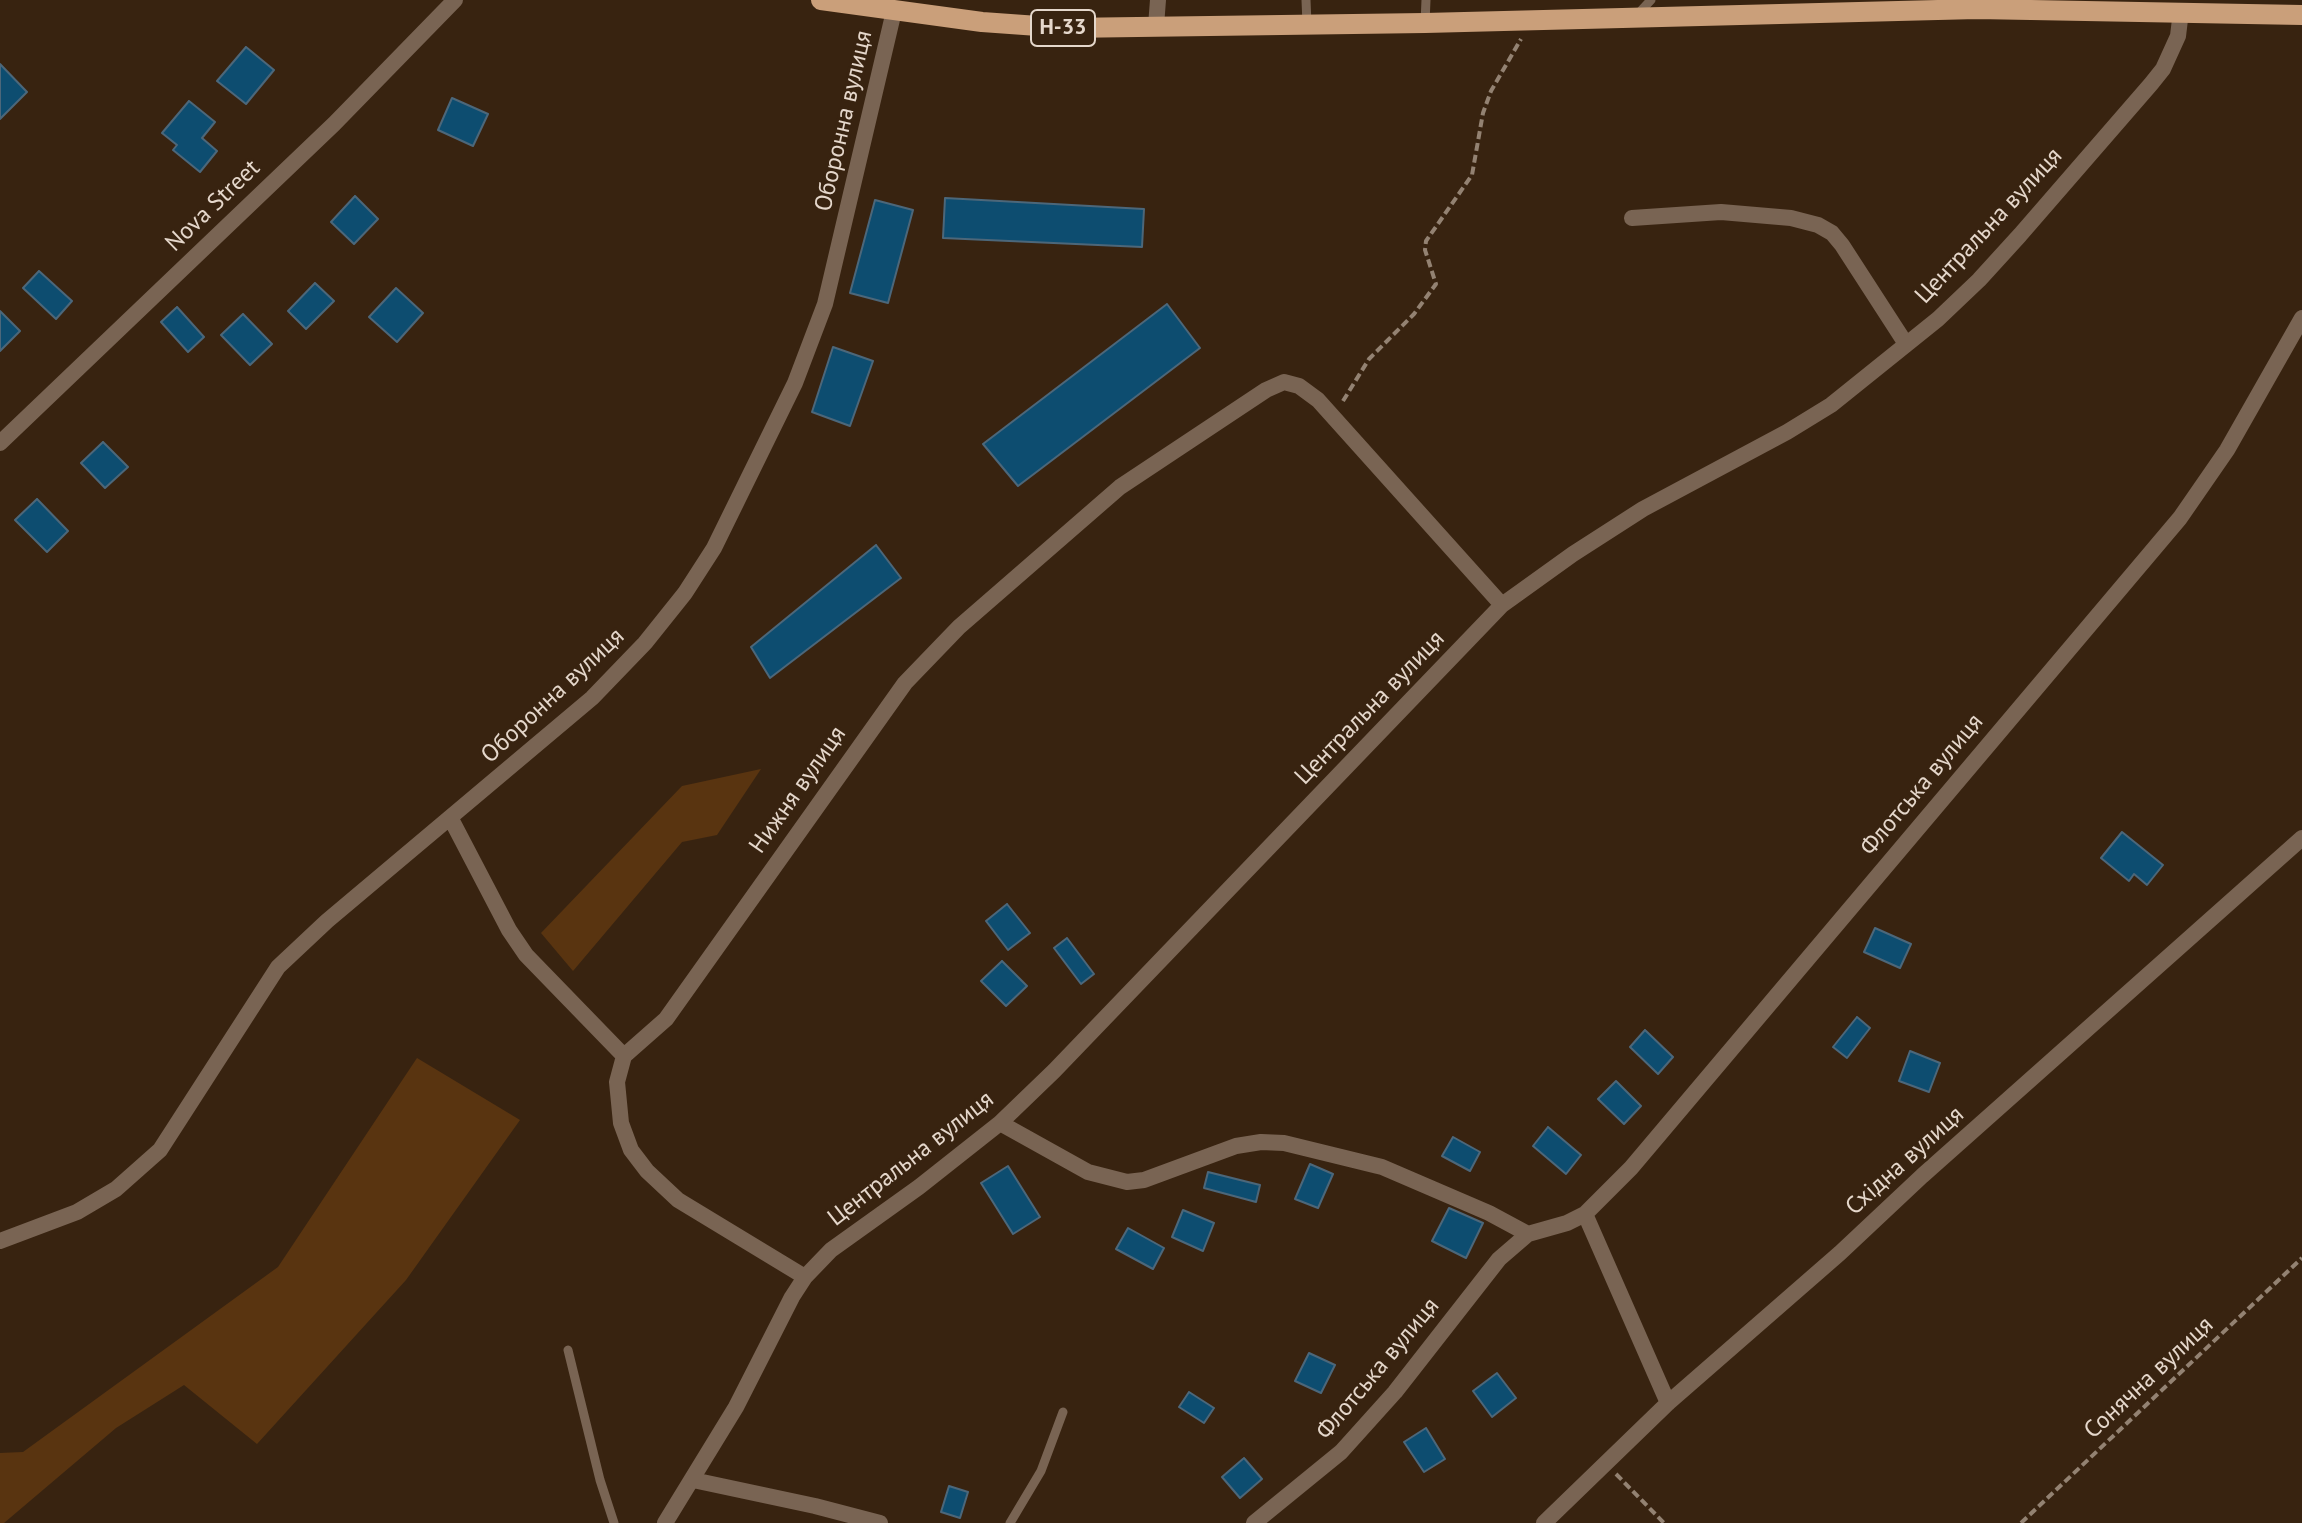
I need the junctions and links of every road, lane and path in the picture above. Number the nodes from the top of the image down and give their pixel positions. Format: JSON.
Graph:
{"nodes":[{"id":1,"x":455,"y":0,"type":"edge"},
{"id":2,"x":821,"y":0,"type":"edge"},
{"id":3,"x":1158,"y":0,"type":"edge"},
{"id":4,"x":1306,"y":0,"type":"edge"},
{"id":5,"x":1426,"y":0,"type":"edge"},
{"id":6,"x":1651,"y":0,"type":"edge"},
{"id":7,"x":1850,"y":5,"type":"edge"},
{"id":8,"x":2278,"y":6,"type":"edge"},
{"id":9,"x":894,"y":11,"type":"junction"},
{"id":10,"x":2181,"y":11,"type":"junction"},
{"id":11,"x":2302,"y":15,"type":"edge"},
{"id":12,"x":1637,"y":16,"type":"junction"},
{"id":13,"x":1533,"y":19,"type":"junction"},
{"id":14,"x":1425,"y":23,"type":"junction"},
{"id":15,"x":1307,"y":24,"type":"junction"},
{"id":16,"x":1156,"y":26,"type":"junction"},
{"id":17,"x":1632,"y":218,"type":"dead end"},
{"id":18,"x":2302,"y":318,"type":"edge"},
{"id":19,"x":1906,"y":344,"type":"junction"},
{"id":20,"x":1334,"y":417,"type":"junction"},
{"id":21,"x":0,"y":443,"type":"edge"},
{"id":22,"x":1502,"y":605,"type":"junction"},
{"id":23,"x":451,"y":819,"type":"junction"},
{"id":24,"x":2302,"y":838,"type":"edge"},
{"id":25,"x":624,"y":1056,"type":"junction"},
{"id":26,"x":1000,"y":1123,"type":"junction"},
{"id":27,"x":1585,"y":1214,"type":"junction"},
{"id":28,"x":1528,"y":1234,"type":"junction"},
{"id":29,"x":0,"y":1241,"type":"edge"},
{"id":30,"x":2302,"y":1258,"type":"edge"},
{"id":31,"x":805,"y":1277,"type":"junction"},
{"id":32,"x":568,"y":1350,"type":"dead end"},
{"id":33,"x":1668,"y":1403,"type":"junction"},
{"id":34,"x":1063,"y":1412,"type":"dead end"},
{"id":35,"x":1606,"y":1464,"type":"junction"},
{"id":36,"x":693,"y":1480,"type":"junction"},
{"id":37,"x":614,"y":1523,"type":"edge"},
{"id":38,"x":665,"y":1523,"type":"edge"},
{"id":39,"x":880,"y":1523,"type":"edge"},
{"id":40,"x":1010,"y":1523,"type":"edge"},
{"id":41,"x":1254,"y":1523,"type":"edge"},
{"id":42,"x":1544,"y":1523,"type":"edge"},
{"id":43,"x":1664,"y":1523,"type":"edge"},
{"id":44,"x":2021,"y":1523,"type":"edge"}],
"edges":[{"from":1,"to":21,"type":"street","name":"Nova Street"},
{"from":2,"to":9,"type":"main road","number":"Н-33"},
{"from":3,"to":16,"type":"street"},
{"from":4,"to":15,"type":"lane"},
{"from":5,"to":14,"type":"lane"},
{"from":6,"to":12,"type":"lane"},
{"from":7,"to":10,"type":"main road","number":"Н-33"},
{"from":7,"to":12,"type":"main road","number":"Н-33"},
{"from":8,"to":10,"type":"main road","number":"Н-33"},
{"from":8,"to":11,"type":"main road","number":"Н-33"},
{"from":9,"to":16,"type":"main road","number":"Н-33"},
{"from":9,"to":23,"type":"street","name":"Оборонна вулиця"},
{"from":10,"to":19,"type":"street","name":"Центральна вулиця"},
{"from":12,"to":13,"type":"main road","number":"Н-33"},
{"from":13,"to":14,"type":"main road","number":"Н-33"},
{"from":13,"to":20,"type":"path"},
{"from":14,"to":15,"type":"main road","number":"Н-33"},
{"from":15,"to":16,"type":"main road","number":"Н-33"},
{"from":17,"to":19,"type":"street"},
{"from":18,"to":27,"type":"street","name":"Флотська вулиця"},
{"from":19,"to":22,"type":"street","name":"Центральна вулиця"},
{"from":20,"to":22,"type":"street"},
{"from":20,"to":25,"type":"street","name":"Нижня вулиця"},
{"from":22,"to":26,"type":"street","name":"Центральна вулиця"},
{"from":23,"to":25,"type":"street"},
{"from":23,"to":29,"type":"street","name":"Оборонна вулиця"},
{"from":24,"to":33,"type":"street","name":"Східна вулиця"},
{"from":25,"to":31,"type":"street"},
{"from":26,"to":28,"type":"street"},
{"from":26,"to":31,"type":"street","name":"Центральна вулиця"},
{"from":27,"to":28,"type":"street","name":"Флотська вулиця"},
{"from":27,"to":33,"type":"street"},
{"from":28,"to":41,"type":"street","name":"Флотська вулиця"},
{"from":30,"to":44,"type":"path","name":"Сонячна вулиця"},
{"from":31,"to":36,"type":"street","name":"Центральна вулиця"},
{"from":32,"to":37,"type":"lane"},
{"from":33,"to":35,"type":"street","name":"Східна вулиця"},
{"from":34,"to":40,"type":"lane"},
{"from":35,"to":42,"type":"street","name":"Східна вулиця"},
{"from":35,"to":43,"type":"path"},
{"from":36,"to":38,"type":"street","name":"Центральна вулиця"},
{"from":36,"to":39,"type":"street"}]}
